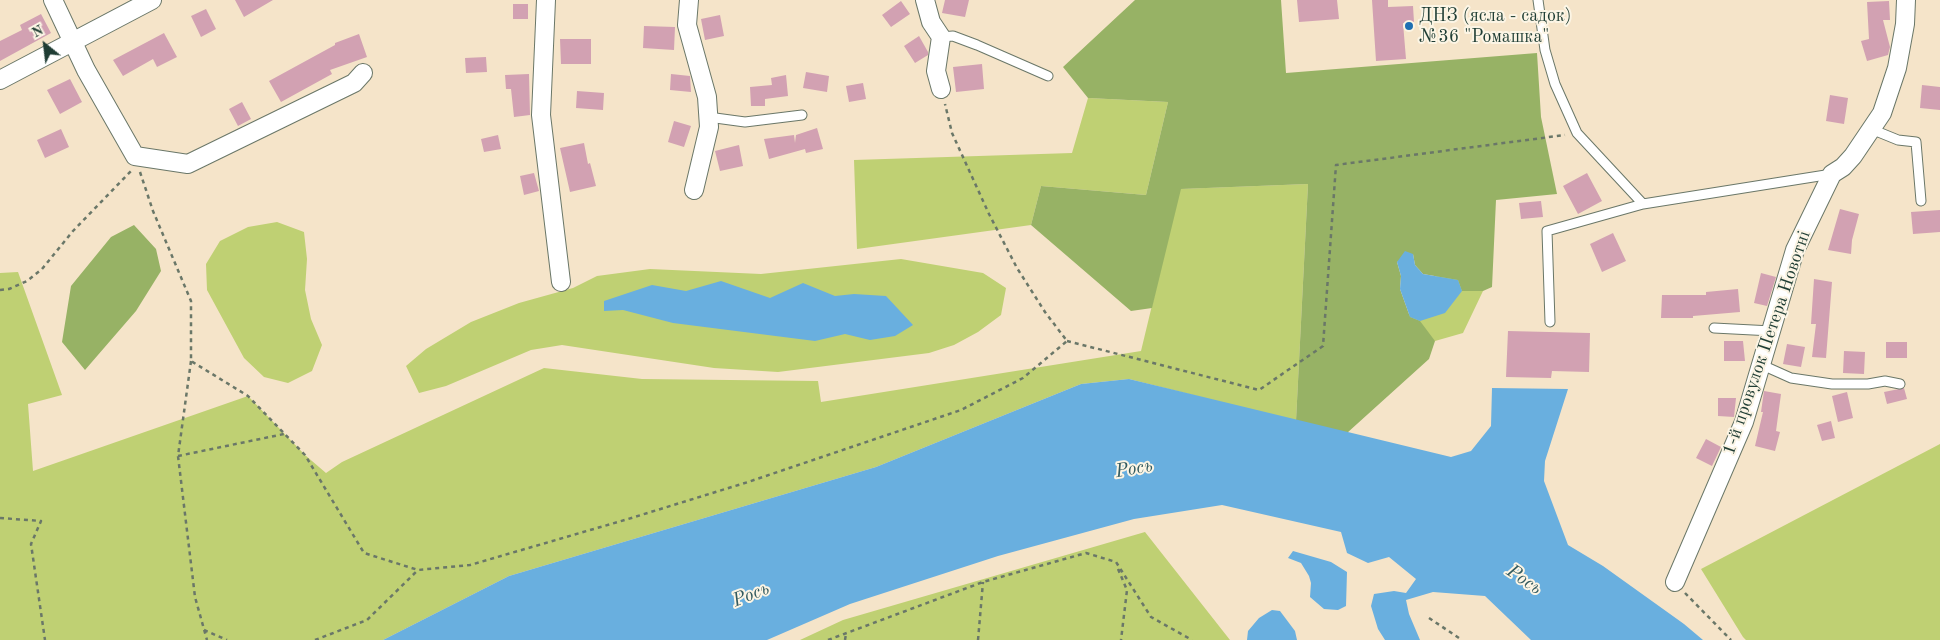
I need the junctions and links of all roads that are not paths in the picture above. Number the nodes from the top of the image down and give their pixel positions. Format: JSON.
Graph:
{"nodes":[{"id":1,"x":54,"y":0,"type":"edge"},
{"id":2,"x":152,"y":0,"type":"edge"},
{"id":3,"x":546,"y":0,"type":"edge"},
{"id":4,"x":689,"y":0,"type":"edge"},
{"id":5,"x":925,"y":0,"type":"edge"},
{"id":6,"x":1538,"y":0,"type":"edge"},
{"id":7,"x":1906,"y":0,"type":"edge"},
{"id":8,"x":941,"y":37,"type":"junction"},
{"id":9,"x":74,"y":40,"type":"junction"},
{"id":10,"x":363,"y":73,"type":"dead end"},
{"id":11,"x":1048,"y":76,"type":"dead end"},
{"id":12,"x":0,"y":80,"type":"edge"},
{"id":13,"x":941,"y":89,"type":"road end"},
{"id":14,"x":802,"y":115,"type":"dead end"},
{"id":15,"x":708,"y":117,"type":"junction"},
{"id":16,"x":1870,"y":129,"type":"junction"},
{"id":17,"x":1832,"y":174,"type":"junction"},
{"id":18,"x":694,"y":190,"type":"dead end"},
{"id":19,"x":1921,"y":201,"type":"dead end"},
{"id":20,"x":1643,"y":204,"type":"junction"},
{"id":21,"x":562,"y":282,"type":"dead end"},
{"id":22,"x":1550,"y":322,"type":"dead end"},
{"id":23,"x":1714,"y":328,"type":"dead end"},
{"id":24,"x":1772,"y":330,"type":"junction"},
{"id":25,"x":1762,"y":364,"type":"junction"},
{"id":26,"x":1900,"y":384,"type":"dead end"},
{"id":27,"x":1675,"y":582,"type":"road end"}],
"edges":[{"from":1,"to":9,"type":"street"},
{"from":2,"to":9,"type":"street"},
{"from":3,"to":21,"type":"street"},
{"from":4,"to":15,"type":"street"},
{"from":5,"to":8,"type":"street"},
{"from":6,"to":20,"type":"lane"},
{"from":7,"to":16,"type":"street","name":"1-й провулок Петера Новотні"},
{"from":8,"to":11,"type":"lane"},
{"from":8,"to":13,"type":"street"},
{"from":9,"to":10,"type":"street"},
{"from":9,"to":12,"type":"street"},
{"from":14,"to":15,"type":"lane"},
{"from":15,"to":18,"type":"street"},
{"from":16,"to":17,"type":"street","name":"1-й провулок Петера Новотні"},
{"from":16,"to":19,"type":"lane"},
{"from":17,"to":20,"type":"lane"},
{"from":17,"to":24,"type":"street","name":"1-й провулок Петера Новотні"},
{"from":20,"to":22,"type":"lane"},
{"from":23,"to":24,"type":"lane"},
{"from":24,"to":25,"type":"street","name":"1-й провулок Петера Новотні"},
{"from":25,"to":26,"type":"lane"},
{"from":25,"to":27,"type":"street","name":"1-й провулок Петера Новотні"}]}
